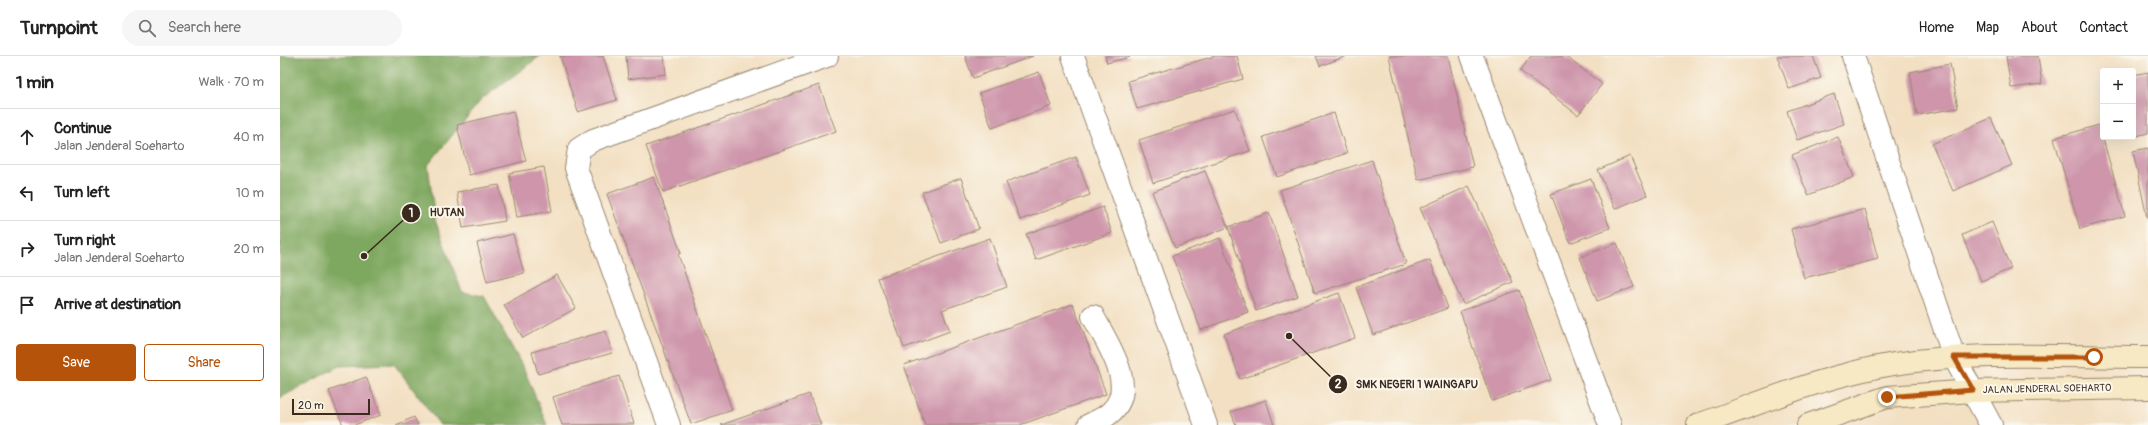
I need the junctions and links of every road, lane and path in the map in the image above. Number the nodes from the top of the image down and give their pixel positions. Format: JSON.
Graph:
{"nodes":[{"id":1,"x":827,"y":56,"type":"edge"},
{"id":2,"x":1073,"y":56,"type":"edge"},
{"id":3,"x":1472,"y":56,"type":"edge"},
{"id":4,"x":1853,"y":56,"type":"edge"},
{"id":5,"x":1093,"y":316,"type":"dead end"},
{"id":6,"x":1954,"y":357,"type":"junction"},
{"id":7,"x":2148,"y":357,"type":"edge"},
{"id":8,"x":2148,"y":388,"type":"edge"},
{"id":9,"x":1973,"y":390,"type":"junction"},
{"id":10,"x":669,"y":425,"type":"edge"},
{"id":11,"x":1089,"y":425,"type":"edge"},
{"id":12,"x":1206,"y":425,"type":"edge"},
{"id":13,"x":1610,"y":425,"type":"edge"},
{"id":14,"x":1698,"y":425,"type":"edge"},
{"id":15,"x":1808,"y":425,"type":"edge"},
{"id":16,"x":1991,"y":425,"type":"edge"}],
"edges":[{"from":1,"to":10,"type":"street"},
{"from":2,"to":12,"type":"street"},
{"from":3,"to":13,"type":"street"},
{"from":4,"to":6,"type":"street"},
{"from":5,"to":11,"type":"street"},
{"from":6,"to":7,"type":"main road"},
{"from":6,"to":9,"type":"street"},
{"from":6,"to":14,"type":"main road"},
{"from":8,"to":9,"type":"main road","name":"JALAN JENDERAL SOEHARTO"},
{"from":9,"to":15,"type":"main road","name":"JALAN JENDERAL SOEHARTO"},
{"from":9,"to":16,"type":"street"}]}
